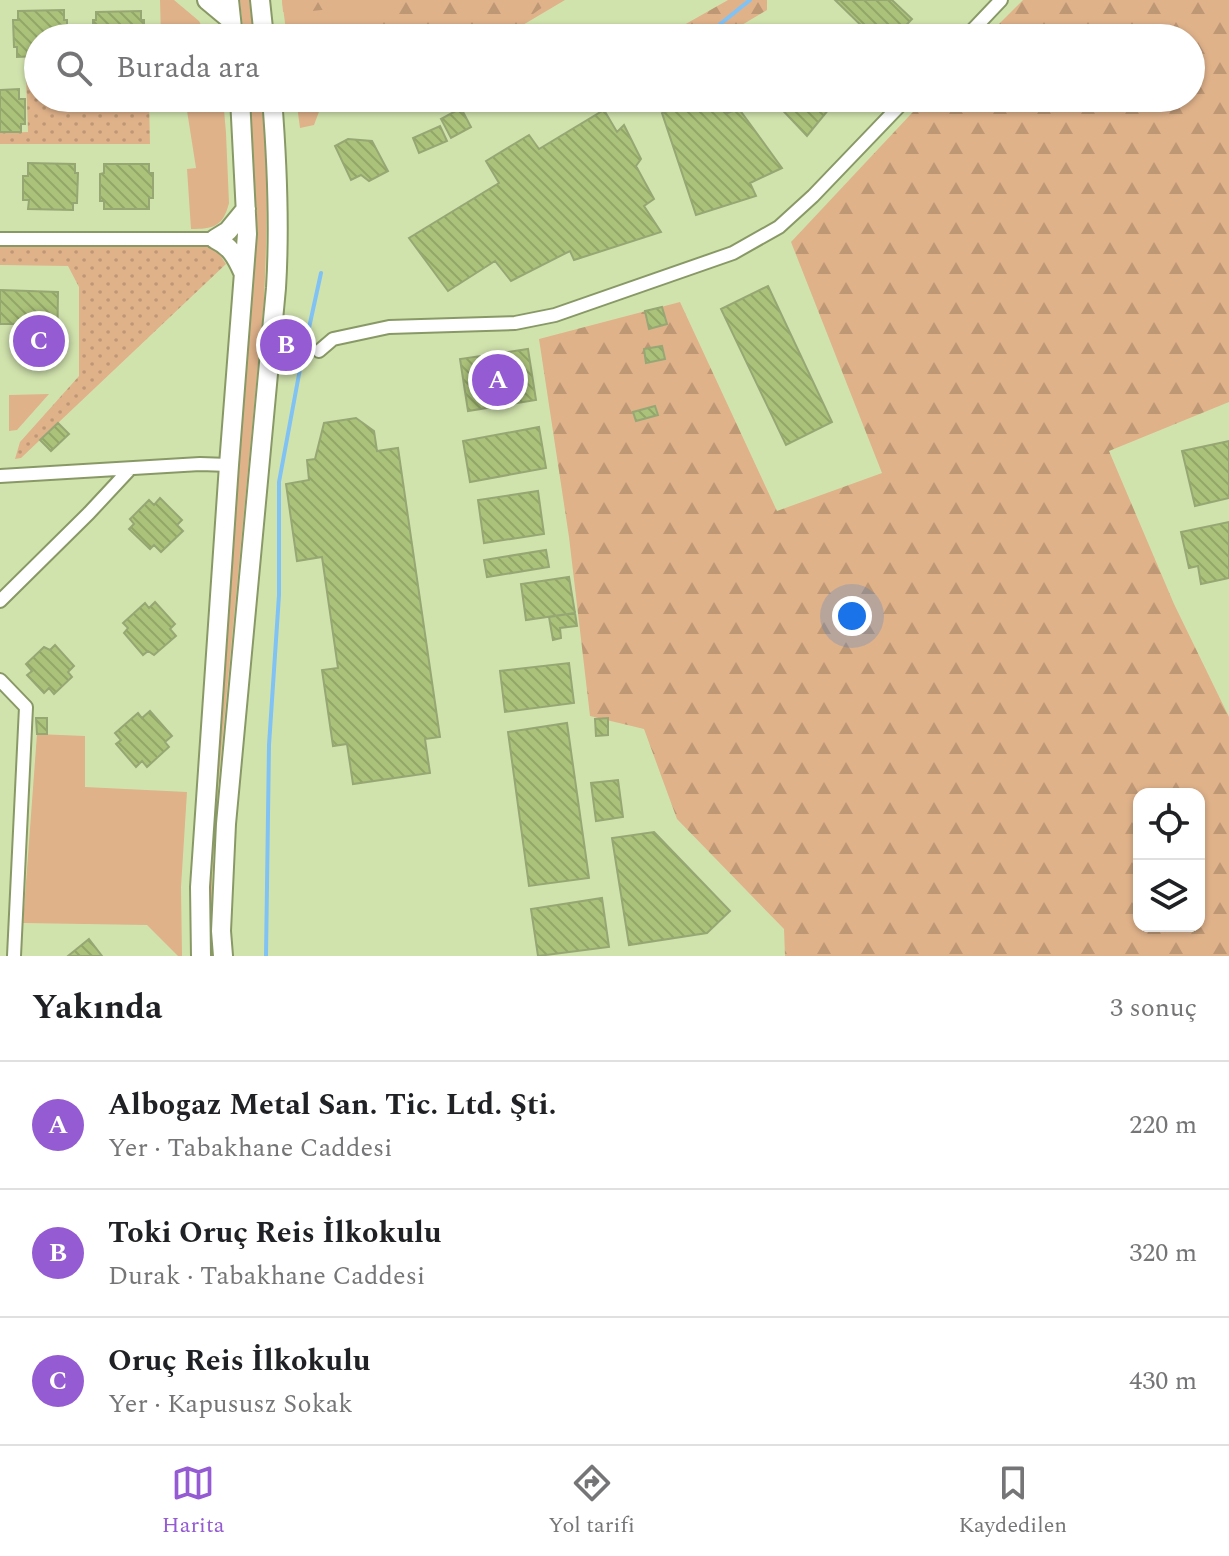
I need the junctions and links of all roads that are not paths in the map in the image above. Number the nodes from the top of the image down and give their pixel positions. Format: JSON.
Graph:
{"nodes":[{"id":1,"x":207,"y":0,"type":"edge"},
{"id":2,"x":229,"y":0,"type":"edge"},
{"id":3,"x":260,"y":0,"type":"edge"},
{"id":4,"x":1001,"y":0,"type":"edge"},
{"id":5,"x":228,"y":24,"type":"edge"},
{"id":6,"x":231,"y":24,"type":"edge"},
{"id":7,"x":263,"y":24,"type":"edge"},
{"id":8,"x":978,"y":24,"type":"edge"},
{"id":9,"x":241,"y":112,"type":"edge"},
{"id":10,"x":273,"y":112,"type":"edge"},
{"id":11,"x":894,"y":112,"type":"edge"},
{"id":12,"x":246,"y":209,"type":"junction"},
{"id":13,"x":0,"y":239,"type":"edge"},
{"id":14,"x":215,"y":239,"type":"junction"},
{"id":15,"x":244,"y":275,"type":"junction"},
{"id":16,"x":319,"y":351,"type":"dead end"},
{"id":17,"x":229,"y":465,"type":"junction"},
{"id":18,"x":130,"y":469,"type":"junction"},
{"id":19,"x":0,"y":476,"type":"edge"},
{"id":20,"x":0,"y":601,"type":"edge"},
{"id":21,"x":0,"y":680,"type":"edge"},
{"id":22,"x":14,"y":956,"type":"edge"},
{"id":23,"x":201,"y":956,"type":"edge"},
{"id":24,"x":223,"y":956,"type":"edge"}],
"edges":[{"from":1,"to":5,"type":"main road"},
{"from":2,"to":6,"type":"main road"},
{"from":3,"to":7,"type":"main road"},
{"from":4,"to":8,"type":"street"},
{"from":9,"to":12,"type":"main road"},
{"from":10,"to":24,"type":"main road"},
{"from":11,"to":16,"type":"street"},
{"from":12,"to":14,"type":"main road"},
{"from":12,"to":15,"type":"main road"},
{"from":13,"to":14,"type":"street"},
{"from":14,"to":15,"type":"main road"},
{"from":15,"to":17,"type":"main road"},
{"from":17,"to":18,"type":"street"},
{"from":17,"to":23,"type":"main road"},
{"from":18,"to":19,"type":"street"},
{"from":18,"to":20,"type":"street"},
{"from":21,"to":22,"type":"street"}]}
